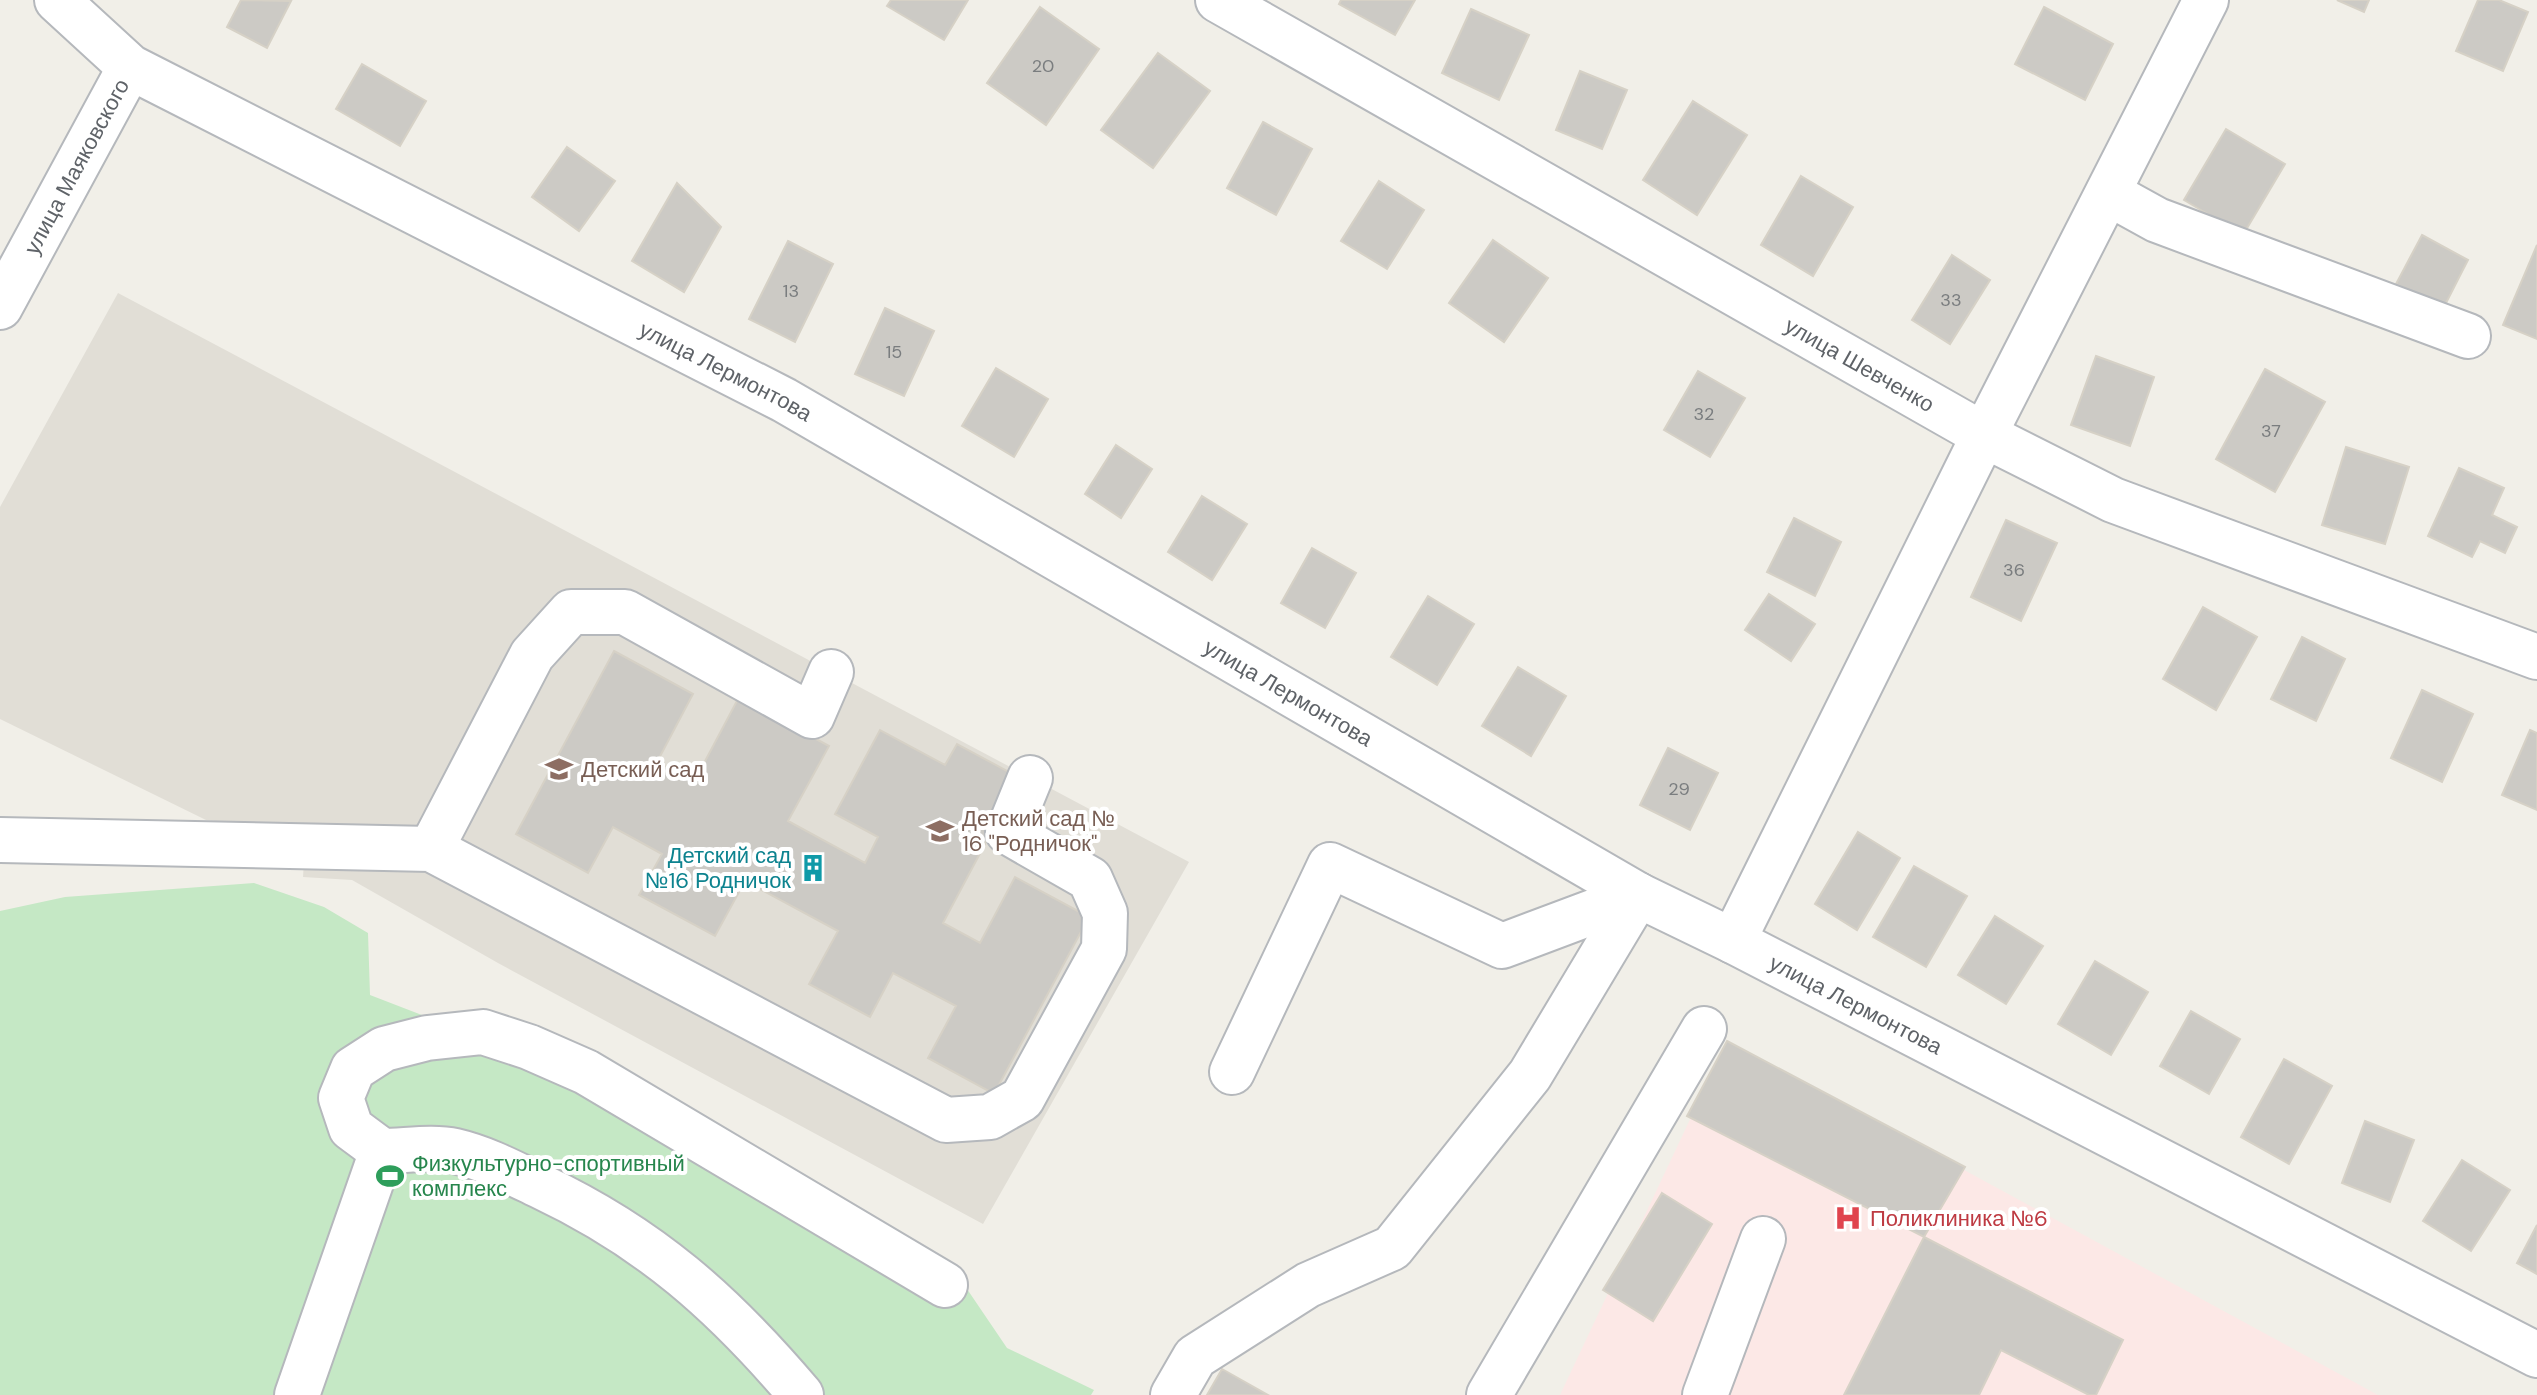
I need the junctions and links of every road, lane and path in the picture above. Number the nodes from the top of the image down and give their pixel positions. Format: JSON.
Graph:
{"nodes":[{"id":1,"x":57,"y":0,"type":"edge"},
{"id":2,"x":1218,"y":0,"type":"edge"},
{"id":3,"x":2206,"y":0,"type":"edge"},
{"id":4,"x":130,"y":67,"type":"junction"},
{"id":5,"x":2108,"y":193,"type":"junction"},
{"id":6,"x":0,"y":307,"type":"edge"},
{"id":7,"x":2468,"y":336,"type":"dead end"},
{"id":8,"x":1984,"y":435,"type":"junction"},
{"id":9,"x":2537,"y":657,"type":"edge"},
{"id":10,"x":831,"y":672,"type":"dead end"},
{"id":11,"x":1030,"y":778,"type":"dead end"},
{"id":12,"x":0,"y":840,"type":"edge"},
{"id":13,"x":431,"y":849,"type":"junction"},
{"id":14,"x":1638,"y":895,"type":"junction"},
{"id":15,"x":1733,"y":941,"type":"junction"},
{"id":16,"x":1704,"y":1029,"type":"dead end"},
{"id":17,"x":1232,"y":1072,"type":"dead end"},
{"id":18,"x":382,"y":1151,"type":"junction"},
{"id":19,"x":1763,"y":1239,"type":"dead end"},
{"id":20,"x":945,"y":1285,"type":"dead end"},
{"id":21,"x":2537,"y":1355,"type":"edge"},
{"id":22,"x":297,"y":1395,"type":"edge"},
{"id":23,"x":801,"y":1395,"type":"edge"},
{"id":24,"x":1173,"y":1395,"type":"edge"},
{"id":25,"x":1489,"y":1395,"type":"edge"},
{"id":26,"x":1705,"y":1395,"type":"edge"}],
"edges":[{"from":1,"to":4,"type":"street","name":"улица Лермонтова"},
{"from":2,"to":8,"type":"street","name":"улица Шевченко"},
{"from":3,"to":5,"type":"street"},
{"from":4,"to":6,"type":"street","name":"улица Маяковского"},
{"from":4,"to":14,"type":"street","name":"улица Лермонтова"},
{"from":5,"to":7,"type":"street"},
{"from":5,"to":8,"type":"street"},
{"from":8,"to":9,"type":"street","name":"улица Шевченко"},
{"from":8,"to":15,"type":"street"},
{"from":10,"to":13,"type":"street"},
{"from":11,"to":13,"type":"street"},
{"from":12,"to":13,"type":"street"},
{"from":14,"to":15,"type":"street","name":"улица Лермонтова"},
{"from":14,"to":17,"type":"street"},
{"from":14,"to":24,"type":"street"},
{"from":15,"to":21,"type":"street","name":"улица Лермонтова"},
{"from":16,"to":25,"type":"street"},
{"from":18,"to":20,"type":"street"},
{"from":18,"to":22,"type":"street"},
{"from":18,"to":23,"type":"street"},
{"from":19,"to":26,"type":"street"}]}
